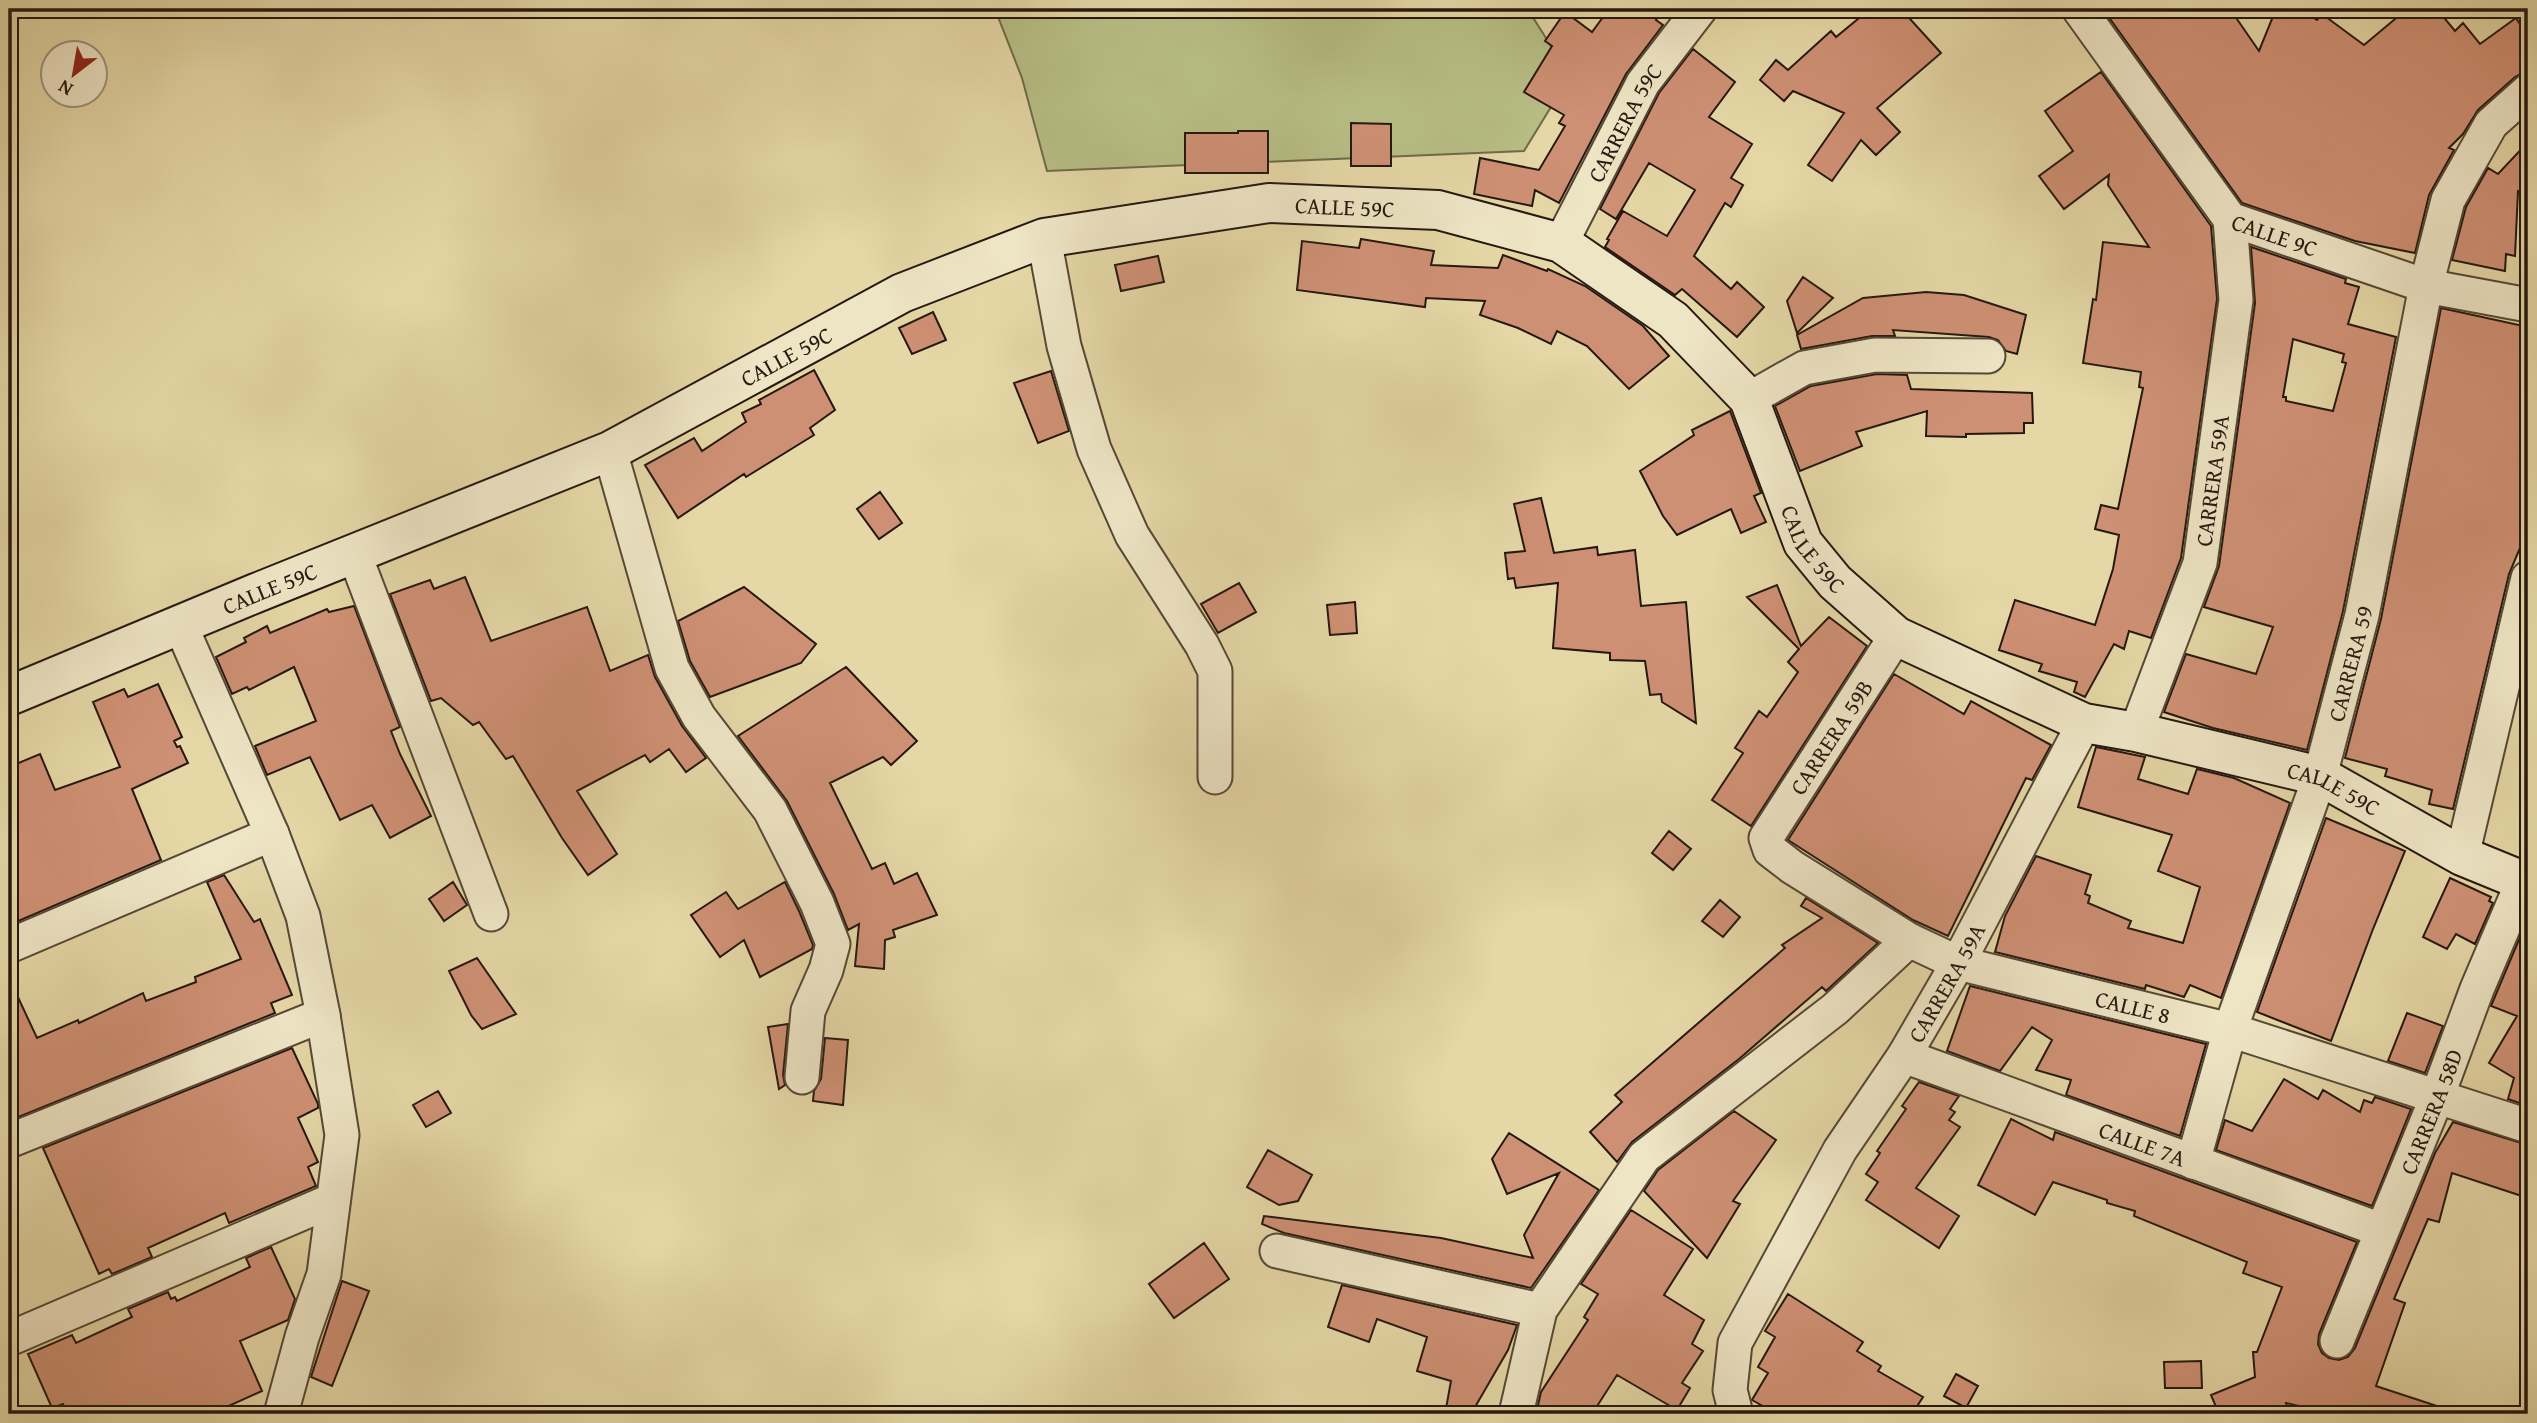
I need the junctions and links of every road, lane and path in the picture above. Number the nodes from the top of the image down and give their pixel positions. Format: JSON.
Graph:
{"nodes":[{"id":1,"x":1700,"y":9,"type":"edge"},
{"id":2,"x":2080,"y":9,"type":"edge"},
{"id":3,"x":2528,"y":91,"type":"edge"},
{"id":4,"x":2230,"y":219,"type":"junction"},
{"id":5,"x":1044,"y":238,"type":"junction"},
{"id":6,"x":1561,"y":243,"type":"junction"},
{"id":7,"x":2426,"y":286,"type":"junction"},
{"id":8,"x":2528,"y":305,"type":"edge"},
{"id":9,"x":1988,"y":356,"type":"dead end"},
{"id":10,"x":1749,"y":399,"type":"junction"},
{"id":11,"x":610,"y":451,"type":"junction"},
{"id":12,"x":354,"y":554,"type":"junction"},
{"id":13,"x":2528,"y":578,"type":"edge"},
{"id":14,"x":180,"y":624,"type":"junction"},
{"id":15,"x":1896,"y":636,"type":"junction"},
{"id":16,"x":9,"y":696,"type":"edge"},
{"id":17,"x":2084,"y":723,"type":"junction"},
{"id":18,"x":2136,"y":732,"type":"junction"},
{"id":19,"x":2320,"y":776,"type":"junction"},
{"id":20,"x":1215,"y":777,"type":"dead end"},
{"id":21,"x":272,"y":834,"type":"junction"},
{"id":22,"x":1766,"y":838,"type":"joint"},
{"id":23,"x":2462,"y":856,"type":"junction"},
{"id":24,"x":2526,"y":882,"type":"edge"},
{"id":25,"x":491,"y":914,"type":"dead end"},
{"id":26,"x":1909,"y":940,"type":"junction"},
{"id":27,"x":9,"y":946,"type":"edge"},
{"id":28,"x":1958,"y":963,"type":"junction"},
{"id":29,"x":323,"y":1015,"type":"junction"},
{"id":30,"x":2230,"y":1030,"type":"junction"},
{"id":31,"x":1904,"y":1056,"type":"junction"},
{"id":32,"x":802,"y":1077,"type":"dead end"},
{"id":33,"x":2437,"y":1097,"type":"junction"},
{"id":34,"x":2528,"y":1126,"type":"edge"},
{"id":35,"x":9,"y":1141,"type":"edge"},
{"id":36,"x":2193,"y":1162,"type":"junction"},
{"id":37,"x":333,"y":1200,"type":"junction"},
{"id":38,"x":2381,"y":1230,"type":"junction"},
{"id":39,"x":1277,"y":1251,"type":"dead end"},
{"id":40,"x":1540,"y":1310,"type":"junction"},
{"id":41,"x":9,"y":1339,"type":"edge"},
{"id":42,"x":2337,"y":1342,"type":"dead end"},
{"id":43,"x":279,"y":1413,"type":"edge"},
{"id":44,"x":1516,"y":1414,"type":"edge"},
{"id":45,"x":1736,"y":1414,"type":"edge"}],
"edges":[{"from":1,"to":6,"type":"street","name":"CARRERA 59C"},
{"from":2,"to":4,"type":"street","name":"CALLE 9C"},
{"from":3,"to":7,"type":"street","name":"CARRERA 59"},
{"from":4,"to":7,"type":"street","name":"CALLE 9C"},
{"from":4,"to":18,"type":"street","name":"CARRERA 59A"},
{"from":5,"to":6,"type":"street","name":"CALLE 59C"},
{"from":5,"to":11,"type":"street","name":"CALLE 59C"},
{"from":5,"to":20,"type":"street"},
{"from":6,"to":10,"type":"street","name":"CALLE 59C"},
{"from":7,"to":8,"type":"street","name":"CALLE 9C"},
{"from":7,"to":19,"type":"street","name":"CARRERA 59"},
{"from":9,"to":10,"type":"street"},
{"from":10,"to":15,"type":"street","name":"CALLE 59C"},
{"from":11,"to":12,"type":"street","name":"CALLE 59C"},
{"from":11,"to":32,"type":"street"},
{"from":12,"to":14,"type":"street","name":"CALLE 59C"},
{"from":12,"to":25,"type":"street"},
{"from":13,"to":23,"type":"street"},
{"from":14,"to":16,"type":"street","name":"CALLE 59C"},
{"from":14,"to":21,"type":"street"},
{"from":15,"to":17,"type":"street","name":"CALLE 59C"},
{"from":15,"to":22,"type":"street","name":"CARRERA 59B"},
{"from":17,"to":18,"type":"street","name":"CALLE 59C"},
{"from":17,"to":28,"type":"street","name":"CARRERA 59A"},
{"from":18,"to":19,"type":"street","name":"CALLE 59C"},
{"from":19,"to":23,"type":"street","name":"CALLE 59C"},
{"from":19,"to":30,"type":"street","name":"CARRERA 59"},
{"from":21,"to":27,"type":"street"},
{"from":21,"to":29,"type":"street"},
{"from":22,"to":26,"type":"street","name":"CALLE 8"},
{"from":23,"to":24,"type":"street","name":"CALLE 59C"},
{"from":24,"to":33,"type":"street","name":"CARRERA 58D"},
{"from":26,"to":28,"type":"street","name":"CALLE 8"},
{"from":26,"to":40,"type":"street"},
{"from":28,"to":30,"type":"street","name":"CALLE 8"},
{"from":28,"to":31,"type":"street","name":"CARRERA 59A"},
{"from":29,"to":35,"type":"street"},
{"from":29,"to":37,"type":"street"},
{"from":30,"to":33,"type":"street","name":"CALLE 8"},
{"from":30,"to":36,"type":"street","name":"CARRERA 59"},
{"from":31,"to":36,"type":"street","name":"CALLE 7A"},
{"from":31,"to":45,"type":"street","name":"CARRERA 59A"},
{"from":33,"to":34,"type":"street","name":"CALLE 8"},
{"from":33,"to":38,"type":"street","name":"CARRERA 58D"},
{"from":36,"to":38,"type":"street","name":"CALLE 7A"},
{"from":37,"to":41,"type":"street"},
{"from":37,"to":43,"type":"street"},
{"from":38,"to":42,"type":"street","name":"CARRERA 58D"},
{"from":39,"to":40,"type":"street"},
{"from":40,"to":44,"type":"street"}]}
